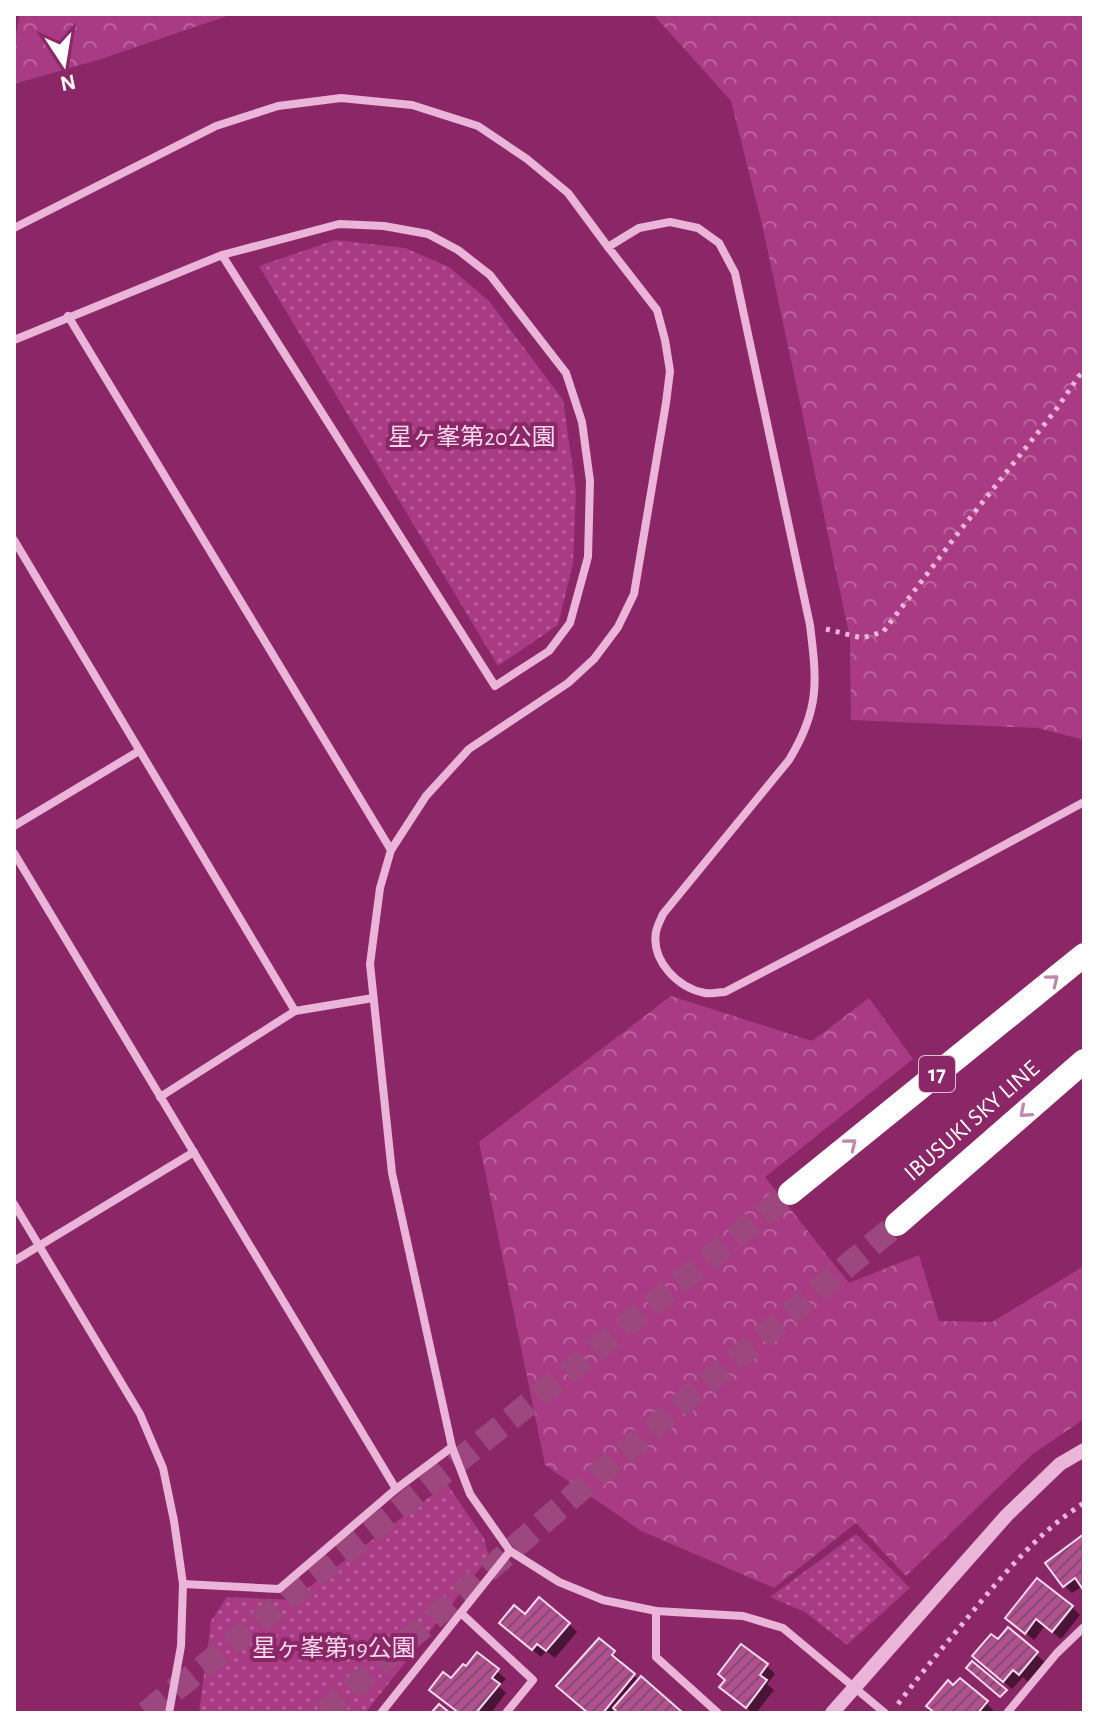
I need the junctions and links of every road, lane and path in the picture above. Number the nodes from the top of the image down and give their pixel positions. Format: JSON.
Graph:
{"nodes":[{"id":1,"x":14,"y":228,"type":"edge"},
{"id":2,"x":608,"y":247,"type":"junction"},
{"id":3,"x":222,"y":255,"type":"junction"},
{"id":4,"x":68,"y":316,"type":"junction"},
{"id":5,"x":14,"y":340,"type":"edge"},
{"id":6,"x":1084,"y":372,"type":"edge"},
{"id":7,"x":14,"y":540,"type":"edge"},
{"id":8,"x":810,"y":625,"type":"junction"},
{"id":9,"x":139,"y":751,"type":"junction"},
{"id":10,"x":1084,"y":802,"type":"edge"},
{"id":11,"x":14,"y":826,"type":"edge"},
{"id":12,"x":391,"y":850,"type":"junction"},
{"id":13,"x":14,"y":853,"type":"edge"},
{"id":14,"x":1084,"y":955,"type":"edge"},
{"id":15,"x":373,"y":998,"type":"junction"},
{"id":16,"x":295,"y":1011,"type":"junction"},
{"id":17,"x":1084,"y":1061,"type":"edge"},
{"id":18,"x":160,"y":1097,"type":"junction"},
{"id":19,"x":194,"y":1152,"type":"junction"},
{"id":20,"x":790,"y":1193,"type":"tunnel mouth"},
{"id":21,"x":14,"y":1204,"type":"edge"},
{"id":22,"x":897,"y":1224,"type":"tunnel mouth"},
{"id":23,"x":39,"y":1246,"type":"junction"},
{"id":24,"x":14,"y":1261,"type":"edge"},
{"id":25,"x":452,"y":1447,"type":"junction"},
{"id":26,"x":1084,"y":1450,"type":"edge"},
{"id":27,"x":396,"y":1489,"type":"junction"},
{"id":28,"x":1084,"y":1503,"type":"edge"},
{"id":29,"x":510,"y":1551,"type":"junction"},
{"id":30,"x":183,"y":1584,"type":"junction"},
{"id":31,"x":656,"y":1611,"type":"junction"},
{"id":32,"x":461,"y":1613,"type":"junction"},
{"id":33,"x":1084,"y":1627,"type":"edge"},
{"id":34,"x":853,"y":1687,"type":"junction"},
{"id":35,"x":169,"y":1713,"type":"edge"},
{"id":36,"x":381,"y":1713,"type":"edge"},
{"id":37,"x":506,"y":1713,"type":"edge"},
{"id":38,"x":718,"y":1713,"type":"edge"},
{"id":39,"x":832,"y":1713,"type":"edge"},
{"id":40,"x":887,"y":1713,"type":"edge"},
{"id":41,"x":1007,"y":1713,"type":"edge"}],
"edges":[{"from":1,"to":2,"type":"street"},
{"from":2,"to":8,"type":"street"},
{"from":2,"to":12,"type":"street"},
{"from":3,"to":3,"type":"street"},
{"from":3,"to":4,"type":"street"},
{"from":4,"to":5,"type":"street"},
{"from":4,"to":12,"type":"street"},
{"from":6,"to":8,"type":"path"},
{"from":7,"to":9,"type":"street"},
{"from":8,"to":10,"type":"street"},
{"from":9,"to":11,"type":"street"},
{"from":9,"to":16,"type":"street"},
{"from":12,"to":15,"type":"street"},
{"from":13,"to":18,"type":"street"},
{"from":20,"to":14,"type":"highway","number":"17","one_way":true},
{"from":15,"to":16,"type":"street"},
{"from":15,"to":25,"type":"street"},
{"from":16,"to":18,"type":"street"},
{"from":17,"to":22,"type":"highway","name":"IBUSUKI SKY LINE","one_way":true},
{"from":18,"to":19,"type":"street"},
{"from":19,"to":23,"type":"street"},
{"from":19,"to":27,"type":"street"},
{"from":21,"to":23,"type":"street"},
{"from":23,"to":24,"type":"street"},
{"from":23,"to":30,"type":"street"},
{"from":25,"to":27,"type":"street"},
{"from":25,"to":29,"type":"street"},
{"from":26,"to":34,"type":"street"},
{"from":27,"to":30,"type":"street"},
{"from":28,"to":40,"type":"path"},
{"from":29,"to":31,"type":"street"},
{"from":29,"to":32,"type":"street"},
{"from":30,"to":35,"type":"street"},
{"from":31,"to":34,"type":"street"},
{"from":31,"to":38,"type":"street"},
{"from":32,"to":36,"type":"street"},
{"from":32,"to":37,"type":"street"},
{"from":33,"to":41,"type":"street"},
{"from":34,"to":39,"type":"street"},
{"from":34,"to":40,"type":"street"}]}
